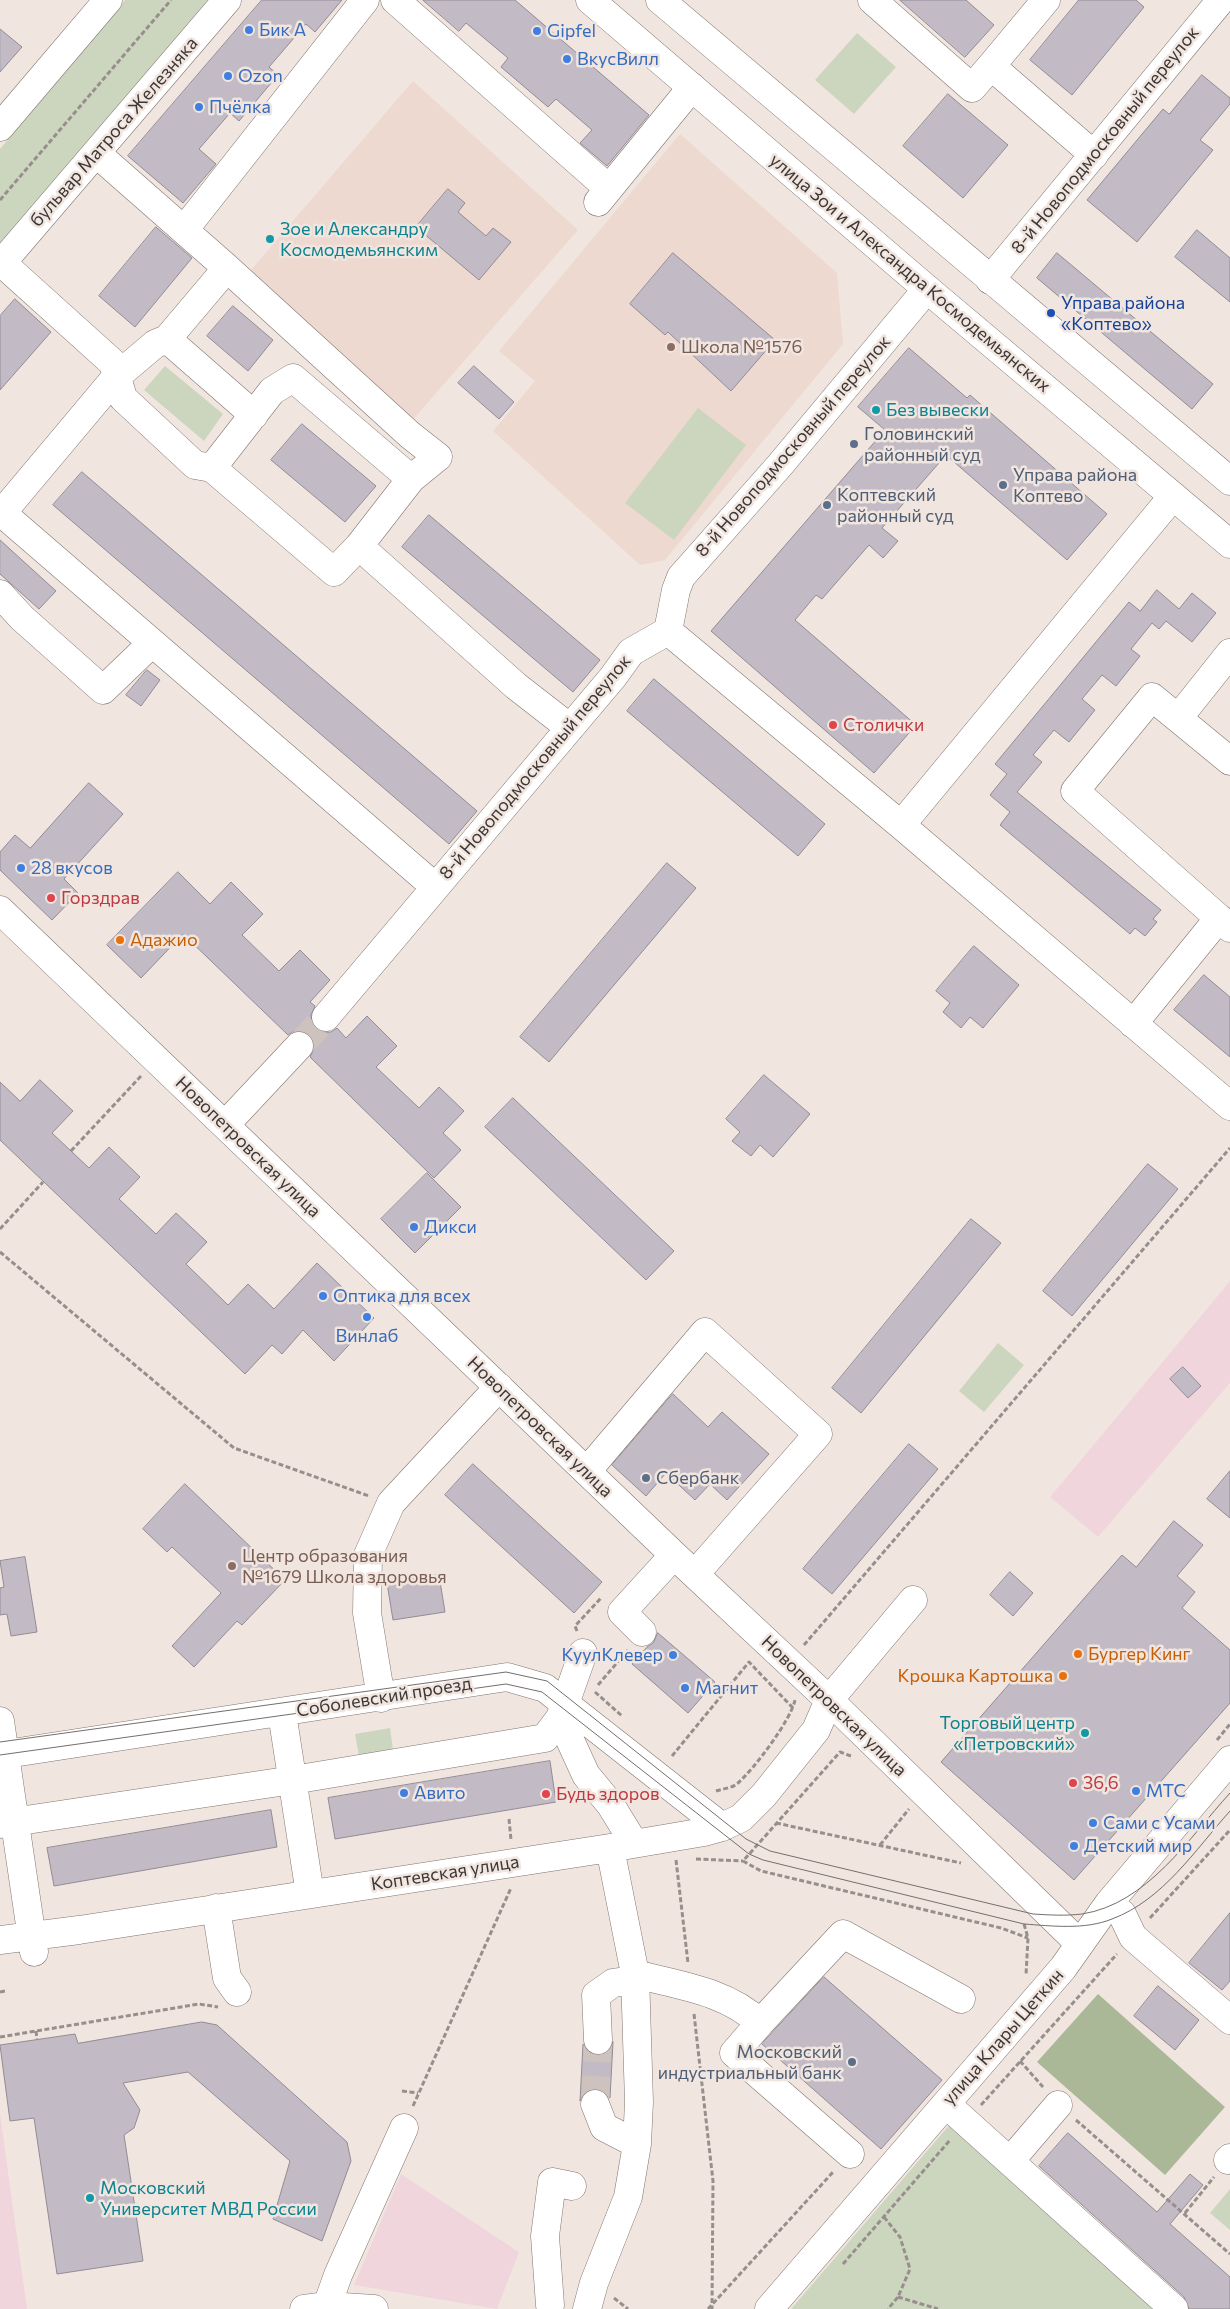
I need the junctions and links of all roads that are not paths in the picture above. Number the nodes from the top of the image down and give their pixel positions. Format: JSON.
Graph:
{"nodes":[{"id":1,"x":108,"y":0,"type":"edge"},
{"id":2,"x":227,"y":0,"type":"edge"},
{"id":3,"x":365,"y":0,"type":"edge"},
{"id":4,"x":395,"y":0,"type":"edge"},
{"id":5,"x":590,"y":0,"type":"edge"},
{"id":6,"x":660,"y":0,"type":"edge"},
{"id":7,"x":872,"y":0,"type":"edge"},
{"id":8,"x":1046,"y":0,"type":"edge"},
{"id":9,"x":1222,"y":7,"type":"edge"},
{"id":10,"x":991,"y":66,"type":"junction"},
{"id":11,"x":692,"y":87,"type":"junction"},
{"id":12,"x":0,"y":127,"type":"edge"},
{"id":13,"x":96,"y":153,"type":"junction"},
{"id":14,"x":1094,"y":155,"type":"junction"},
{"id":15,"x":184,"y":230,"type":"junction"},
{"id":16,"x":1,"y":264,"type":"edge"},
{"id":17,"x":227,"y":268,"type":"junction"},
{"id":18,"x":990,"y":280,"type":"junction"},
{"id":19,"x":927,"y":289,"type":"junction"},
{"id":20,"x":167,"y":339,"type":"junction"},
{"id":21,"x":116,"y":377,"type":"junction"},
{"id":22,"x":254,"y":415,"type":"junction"},
{"id":23,"x":212,"y":468,"type":"junction"},
{"id":24,"x":411,"y":479,"type":"junction"},
{"id":25,"x":1230,"y":481,"type":"edge"},
{"id":26,"x":1174,"y":496,"type":"junction"},
{"id":27,"x":1,"y":514,"type":"edge"},
{"id":28,"x":1230,"y":544,"type":"edge"},
{"id":29,"x":359,"y":546,"type":"junction"},
{"id":30,"x":0,"y":594,"type":"edge"},
{"id":31,"x":668,"y":631,"type":"junction"},
{"id":32,"x":152,"y":643,"type":"junction"},
{"id":33,"x":1230,"y":654,"type":"edge"},
{"id":34,"x":1179,"y":717,"type":"junction"},
{"id":35,"x":570,"y":728,"type":"junction"},
{"id":36,"x":1230,"y":760,"type":"edge"},
{"id":37,"x":901,"y":825,"type":"junction"},
{"id":38,"x":434,"y":886,"type":"junction"},
{"id":39,"x":0,"y":910,"type":"edge"},
{"id":40,"x":1224,"y":923,"type":"edge"},
{"id":41,"x":326,"y":1017,"type":"tunnel mouth"},
{"id":42,"x":1134,"y":1024,"type":"junction"},
{"id":43,"x":299,"y":1046,"type":"tunnel mouth"},
{"id":44,"x":1230,"y":1106,"type":"edge"},
{"id":45,"x":225,"y":1125,"type":"junction"},
{"id":46,"x":499,"y":1387,"type":"junction"},
{"id":47,"x":587,"y":1471,"type":"junction"},
{"id":48,"x":674,"y":1555,"type":"junction"},
{"id":49,"x":695,"y":1574,"type":"junction"},
{"id":50,"x":913,"y":1600,"type":"dead end"},
{"id":51,"x":642,"y":1632,"type":"road end"},
{"id":52,"x":583,"y":1652,"type":"dead end"},
{"id":53,"x":381,"y":1698,"type":"junction"},
{"id":54,"x":828,"y":1700,"type":"junction"},
{"id":55,"x":563,"y":1711,"type":"junction"},
{"id":56,"x":282,"y":1713,"type":"junction"},
{"id":57,"x":0,"y":1721,"type":"edge"},
{"id":58,"x":3,"y":1754,"type":"edge"},
{"id":59,"x":1230,"y":1760,"type":"edge"},
{"id":60,"x":293,"y":1780,"type":"junction"},
{"id":61,"x":7,"y":1823,"type":"edge"},
{"id":62,"x":722,"y":1827,"type":"junction"},
{"id":63,"x":622,"y":1846,"type":"junction"},
{"id":64,"x":310,"y":1894,"type":"junction"},
{"id":65,"x":1109,"y":1903,"type":"junction"},
{"id":66,"x":216,"y":1908,"type":"junction"},
{"id":67,"x":0,"y":1940,"type":"edge"},
{"id":68,"x":1080,"y":1944,"type":"junction"},
{"id":69,"x":32,"y":1945,"type":"junction"},
{"id":70,"x":636,"y":1977,"type":"junction"},
{"id":71,"x":961,"y":1999,"type":"dead end"},
{"id":72,"x":230,"y":2000,"type":"road end"},
{"id":73,"x":1230,"y":2020,"type":"edge"},
{"id":74,"x":760,"y":2023,"type":"junction"},
{"id":75,"x":598,"y":2040,"type":"tunnel mouth"},
{"id":76,"x":595,"y":2104,"type":"tunnel mouth"},
{"id":77,"x":946,"y":2104,"type":"junction"},
{"id":78,"x":1058,"y":2105,"type":"road end"},
{"id":79,"x":404,"y":2128,"type":"road end"},
{"id":80,"x":637,"y":2144,"type":"junction"},
{"id":81,"x":850,"y":2154,"type":"road end"},
{"id":82,"x":1010,"y":2161,"type":"junction"},
{"id":83,"x":572,"y":2186,"type":"dead end"},
{"id":84,"x":550,"y":2305,"type":"dead end"},
{"id":85,"x":315,"y":2308,"type":"edge"},
{"id":86,"x":374,"y":2309,"type":"edge"},
{"id":87,"x":587,"y":2309,"type":"edge"},
{"id":88,"x":769,"y":2309,"type":"edge"},
{"id":89,"x":1174,"y":2309,"type":"edge"}],
"edges":[{"from":1,"to":12,"type":"street"},
{"from":2,"to":13,"type":"street","name":"бульвар Матроса Железняка"},
{"from":3,"to":15,"type":"street"},
{"from":4,"to":11,"type":"street"},
{"from":5,"to":11,"type":"street","name":"улица Зои и Александра Космодемьянских"},
{"from":6,"to":18,"type":"street"},
{"from":7,"to":10,"type":"street"},
{"from":8,"to":10,"type":"street"},
{"from":9,"to":14,"type":"street","name":"8-й Новоподмосковный переулок"},
{"from":10,"to":14,"type":"street"},
{"from":11,"to":19,"type":"street","name":"улица Зои и Александра Космодемьянских"},
{"from":13,"to":15,"type":"street"},
{"from":13,"to":16,"type":"street","name":"бульвар Матроса Железняка"},
{"from":14,"to":18,"type":"street","name":"8-й Новоподмосковный переулок"},
{"from":15,"to":17,"type":"street"},
{"from":16,"to":21,"type":"street"},
{"from":17,"to":20,"type":"street"},
{"from":17,"to":24,"type":"street"},
{"from":18,"to":25,"type":"street"},
{"from":19,"to":26,"type":"street","name":"улица Зои и Александра Космодемьянских"},
{"from":19,"to":31,"type":"street","name":"8-й Новоподмосковный переулок"},
{"from":20,"to":21,"type":"street"},
{"from":20,"to":22,"type":"street"},
{"from":21,"to":23,"type":"street"},
{"from":21,"to":27,"type":"street"},
{"from":22,"to":23,"type":"street"},
{"from":22,"to":24,"type":"street"},
{"from":23,"to":29,"type":"street"},
{"from":24,"to":29,"type":"street"},
{"from":26,"to":28,"type":"street","name":"улица Зои и Александра Космодемьянских"},
{"from":26,"to":37,"type":"street"},
{"from":27,"to":32,"type":"street"},
{"from":29,"to":35,"type":"street"},
{"from":30,"to":32,"type":"street"},
{"from":31,"to":35,"type":"street","name":"8-й Новоподмосковный переулок"},
{"from":31,"to":37,"type":"street"},
{"from":32,"to":38,"type":"street"},
{"from":33,"to":34,"type":"street"},
{"from":34,"to":36,"type":"street"},
{"from":34,"to":40,"type":"street"},
{"from":35,"to":38,"type":"street","name":"8-й Новоподмосковный переулок"},
{"from":37,"to":42,"type":"street"},
{"from":38,"to":41,"type":"street","name":"8-й Новоподмосковный переулок"},
{"from":39,"to":45,"type":"street","name":"Новопетровская улица"},
{"from":40,"to":42,"type":"street"},
{"from":42,"to":44,"type":"street"},
{"from":43,"to":45,"type":"street"},
{"from":45,"to":46,"type":"street","name":"Новопетровская улица"},
{"from":46,"to":47,"type":"street","name":"Новопетровская улица"},
{"from":46,"to":53,"type":"street"},
{"from":47,"to":48,"type":"street","name":"Новопетровская улица"},
{"from":47,"to":49,"type":"street"},
{"from":48,"to":49,"type":"street","name":"Новопетровская улица"},
{"from":48,"to":51,"type":"street"},
{"from":49,"to":54,"type":"street","name":"Новопетровская улица"},
{"from":50,"to":54,"type":"street","name":"Коптевская улица"},
{"from":52,"to":55,"type":"street"},
{"from":53,"to":55,"type":"street","name":"Соболевский проезд"},
{"from":53,"to":56,"type":"street","name":"Соболевский проезд"},
{"from":54,"to":62,"type":"street","name":"Коптевская улица"},
{"from":54,"to":68,"type":"street","name":"Новопетровская улица"},
{"from":55,"to":60,"type":"street"},
{"from":55,"to":62,"type":"street","name":"Соболевский проезд"},
{"from":55,"to":63,"type":"street"},
{"from":56,"to":58,"type":"street","name":"Соболевский проезд"},
{"from":56,"to":60,"type":"street"},
{"from":57,"to":58,"type":"street"},
{"from":58,"to":61,"type":"street"},
{"from":59,"to":65,"type":"street","name":"улица Клары Цеткин"},
{"from":60,"to":61,"type":"street"},
{"from":60,"to":64,"type":"street"},
{"from":61,"to":69,"type":"street"},
{"from":62,"to":63,"type":"street","name":"Коптевская улица"},
{"from":63,"to":64,"type":"street","name":"Коптевская улица"},
{"from":63,"to":70,"type":"street"},
{"from":64,"to":66,"type":"street","name":"Коптевская улица"},
{"from":65,"to":68,"type":"street","name":"улица Клары Цеткин"},
{"from":65,"to":73,"type":"street"},
{"from":66,"to":69,"type":"street","name":"Коптевская улица"},
{"from":66,"to":72,"type":"street"},
{"from":67,"to":69,"type":"street","name":"Коптевская улица"},
{"from":68,"to":77,"type":"street","name":"улица Клары Цеткин"},
{"from":70,"to":74,"type":"street"},
{"from":70,"to":75,"type":"street"},
{"from":70,"to":80,"type":"street"},
{"from":71,"to":74,"type":"street"},
{"from":74,"to":81,"type":"street"},
{"from":76,"to":80,"type":"street"},
{"from":77,"to":82,"type":"street"},
{"from":77,"to":88,"type":"street","name":"улица Клары Цеткин"},
{"from":78,"to":82,"type":"street"},
{"from":79,"to":85,"type":"street"},
{"from":80,"to":87,"type":"street"},
{"from":82,"to":89,"type":"street"},
{"from":83,"to":84,"type":"street"},
{"from":85,"to":86,"type":"street"}]}
